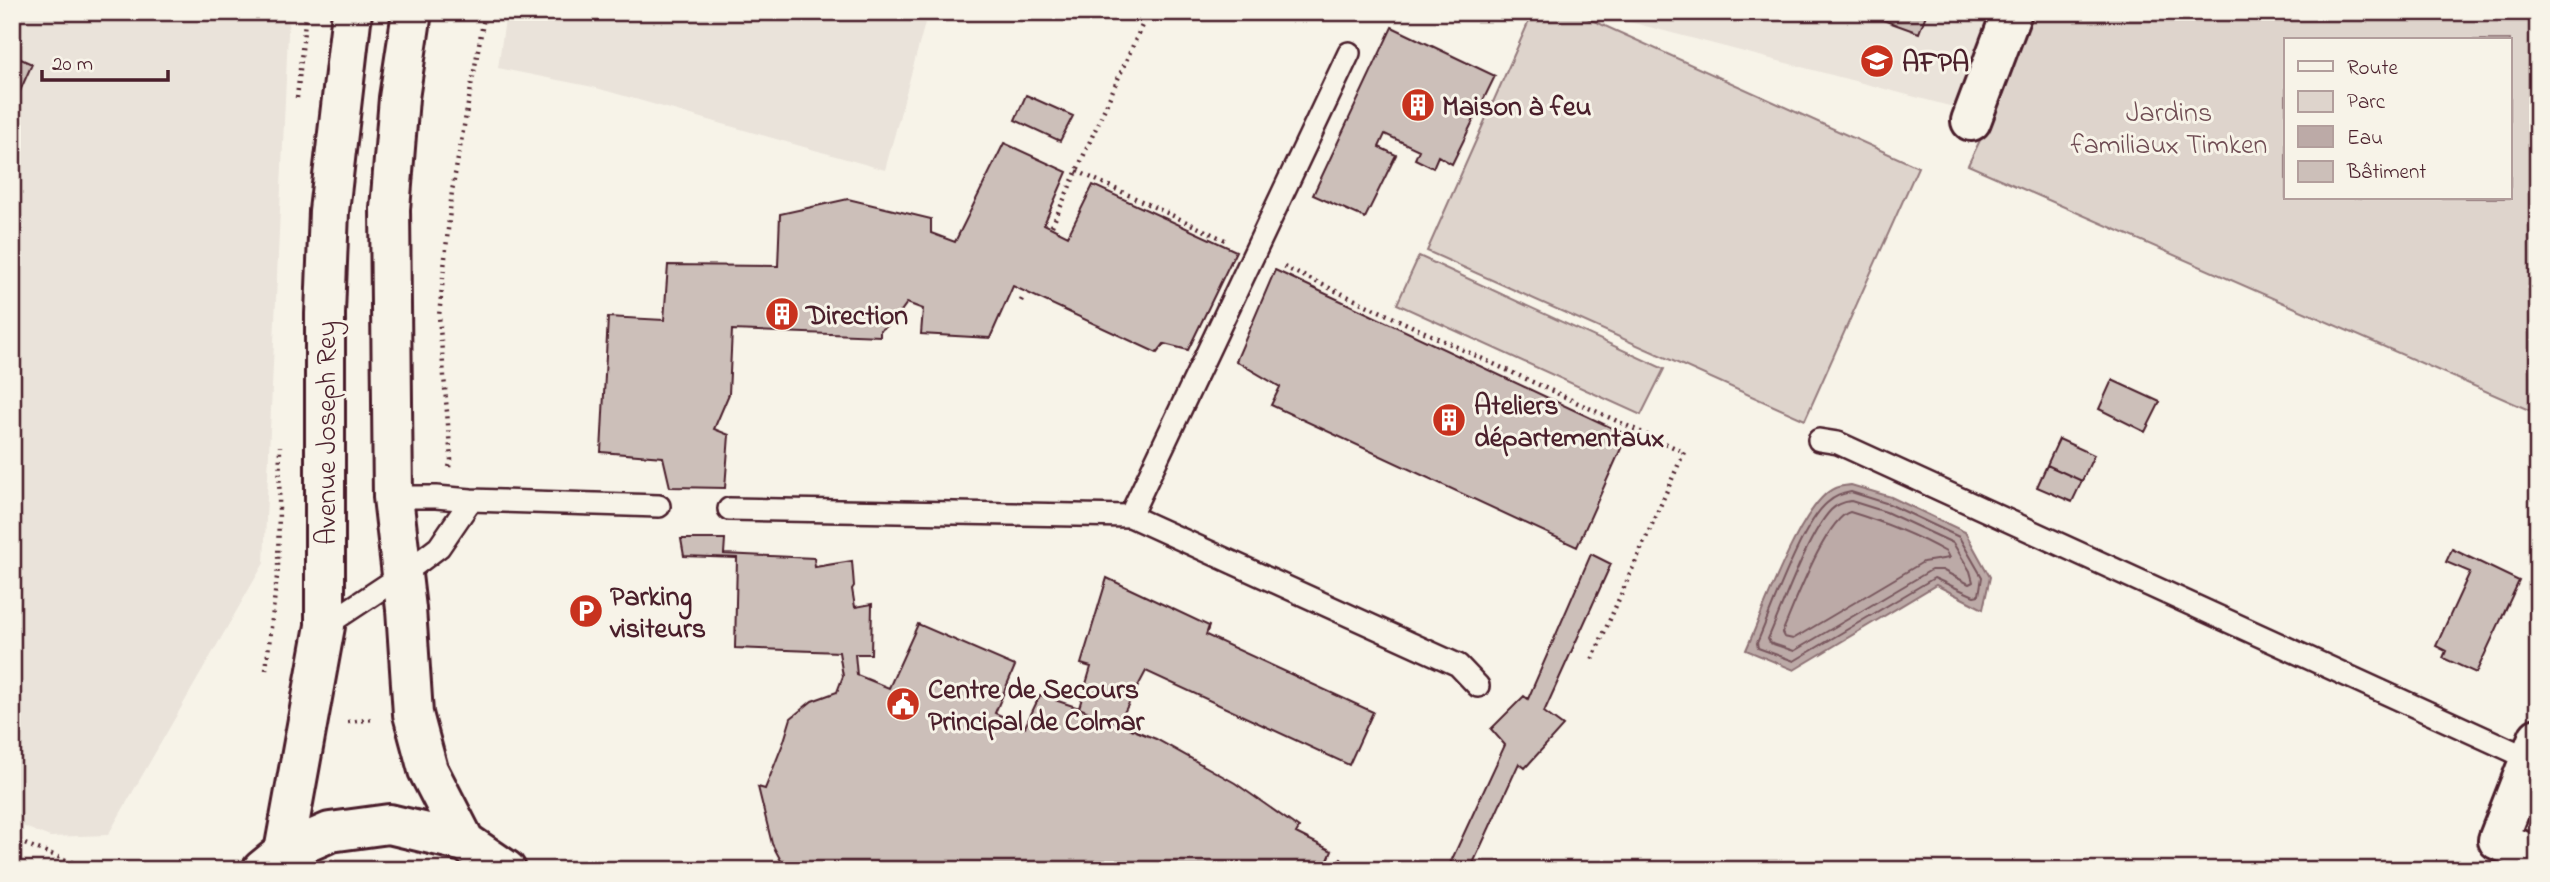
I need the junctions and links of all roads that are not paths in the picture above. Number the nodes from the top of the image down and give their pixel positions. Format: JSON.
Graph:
{"nodes":[{"id":1,"x":352,"y":12,"type":"edge"},
{"id":2,"x":412,"y":12,"type":"edge"},
{"id":3,"x":2012,"y":12,"type":"edge"},
{"id":4,"x":1349,"y":53,"type":"dead end"},
{"id":5,"x":1971,"y":121,"type":"dead end"},
{"id":6,"x":1819,"y":440,"type":"dead end"},
{"id":7,"x":394,"y":497,"type":"junction"},
{"id":8,"x":471,"y":500,"type":"junction"},
{"id":9,"x":659,"y":506,"type":"dead end"},
{"id":10,"x":729,"y":509,"type":"dead end"},
{"id":11,"x":1130,"y":516,"type":"junction"},
{"id":12,"x":402,"y":575,"type":"junction"},
{"id":13,"x":325,"y":626,"type":"junction"},
{"id":14,"x":1478,"y":685,"type":"dead end"},
{"id":15,"x":2534,"y":748,"type":"edge"},
{"id":16,"x":465,"y":842,"type":"junction"},
{"id":17,"x":2538,"y":858,"type":"edge"},
{"id":18,"x":273,"y":861,"type":"edge"},
{"id":19,"x":506,"y":870,"type":"edge"}],
"edges":[{"from":1,"to":13,"type":"main road","name":"Avenue Joseph Rey"},
{"from":2,"to":7,"type":"main road"},
{"from":3,"to":5,"type":"main road"},
{"from":4,"to":11,"type":"lane"},
{"from":6,"to":15,"type":"lane"},
{"from":7,"to":8,"type":"lane"},
{"from":7,"to":12,"type":"main road"},
{"from":8,"to":9,"type":"lane"},
{"from":8,"to":12,"type":"lane"},
{"from":10,"to":11,"type":"lane"},
{"from":11,"to":14,"type":"lane"},
{"from":12,"to":13,"type":"lane"},
{"from":12,"to":16,"type":"main road"},
{"from":13,"to":18,"type":"main road","name":"Avenue Joseph Rey"},
{"from":15,"to":17,"type":"main road"},
{"from":16,"to":18,"type":"main road"},
{"from":16,"to":19,"type":"main road"}]}
